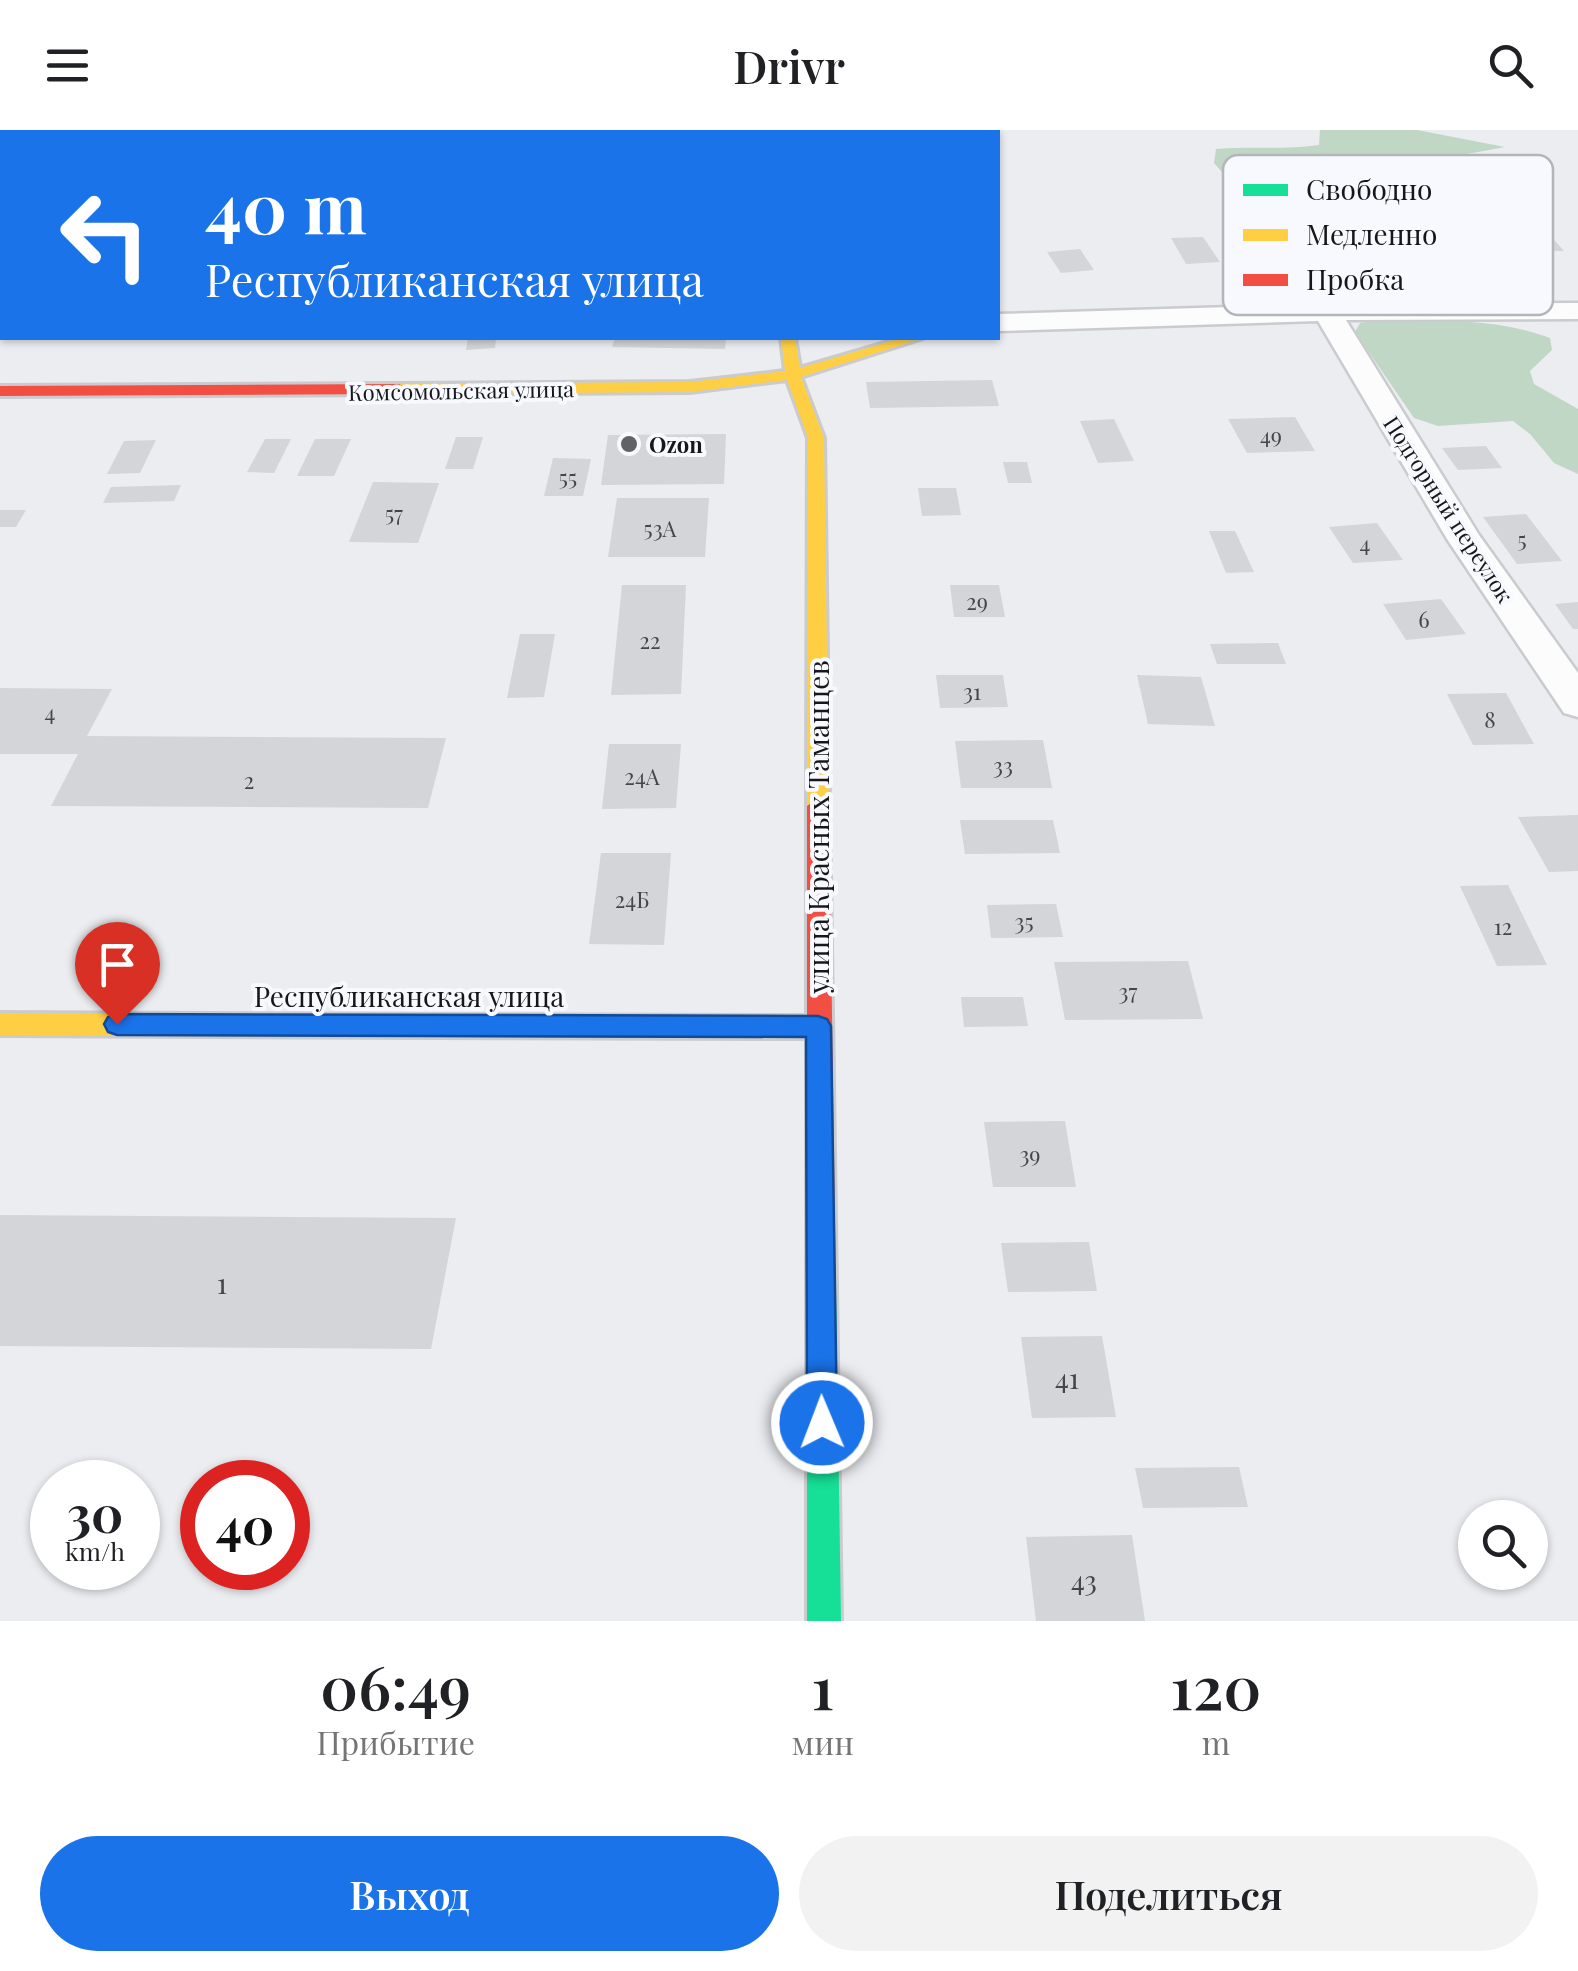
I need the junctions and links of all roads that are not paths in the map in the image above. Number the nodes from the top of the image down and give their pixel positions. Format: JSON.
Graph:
{"nodes":[{"id":1,"x":1553,"y":311,"type":"edge"},
{"id":2,"x":1578,"y":311,"type":"edge"},
{"id":3,"x":1237,"y":315,"type":"edge"},
{"id":4,"x":1328,"y":315,"type":"edge"},
{"id":5,"x":1000,"y":323,"type":"edge"},
{"id":6,"x":788,"y":340,"type":"edge"},
{"id":7,"x":909,"y":340,"type":"edge"},
{"id":8,"x":793,"y":375,"type":"junction"},
{"id":9,"x":0,"y":391,"type":"edge"},
{"id":10,"x":1578,"y":703,"type":"edge"},
{"id":11,"x":0,"y":1024,"type":"edge"},
{"id":12,"x":818,"y":1026,"type":"junction"},
{"id":13,"x":824,"y":1621,"type":"edge"}],
"edges":[{"from":1,"to":2,"type":"street"},
{"from":3,"to":5,"type":"street"},
{"from":4,"to":10,"type":"street","name":"Подгорный переулок"},
{"from":6,"to":8,"type":"street","name":"улица Красных Таманцев"},
{"from":7,"to":8,"type":"street","name":"Комсомольская улица"},
{"from":8,"to":9,"type":"street","name":"Комсомольская улица"},
{"from":8,"to":12,"type":"street","name":"улица Красных Таманцев"},
{"from":11,"to":12,"type":"street","name":"Республиканская улица"},
{"from":12,"to":13,"type":"street","name":"улица Красных Таманцев"}]}
